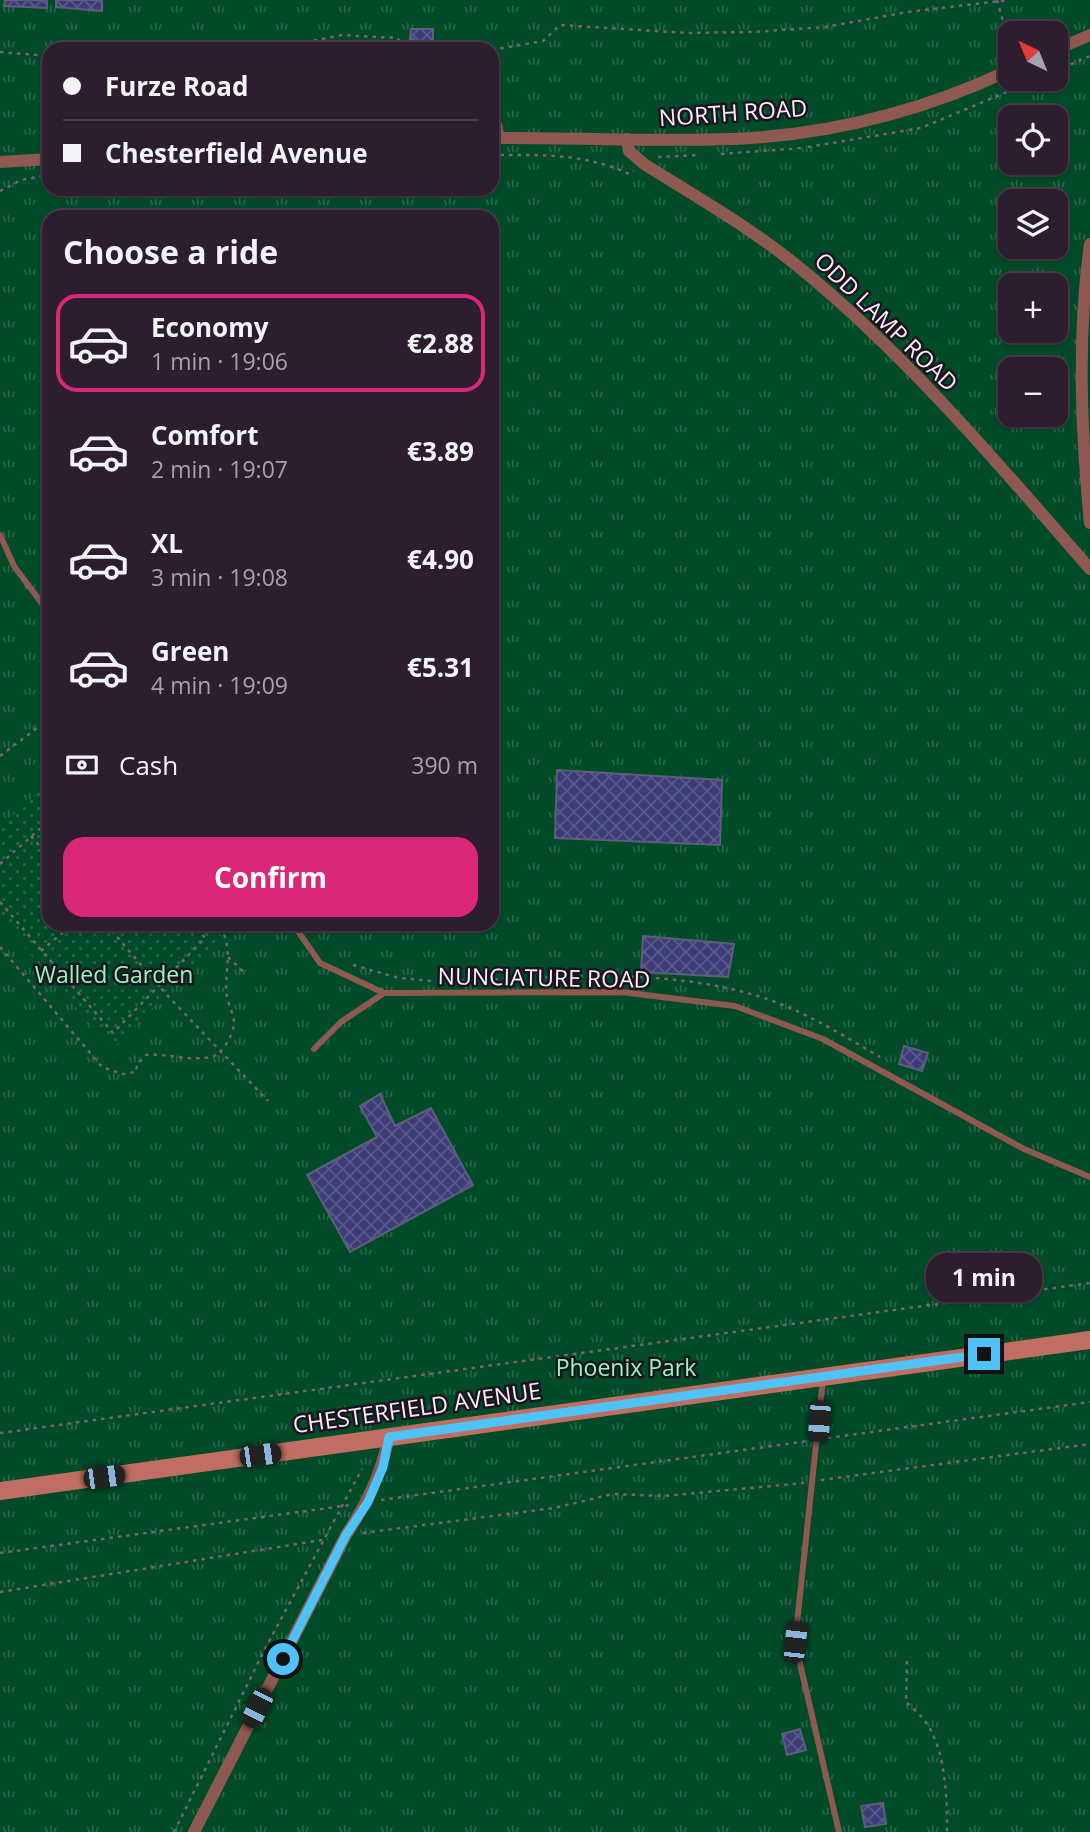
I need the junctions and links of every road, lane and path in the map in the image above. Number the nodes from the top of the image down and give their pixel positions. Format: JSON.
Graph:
{"nodes":[{"id":1,"x":1009,"y":0,"type":"edge"},
{"id":2,"x":997,"y":1,"type":"edge"},
{"id":3,"x":1003,"y":21,"type":"edge"},
{"id":4,"x":1090,"y":35,"type":"edge"},
{"id":5,"x":310,"y":42,"type":"edge"},
{"id":6,"x":401,"y":42,"type":"edge"},
{"id":7,"x":1068,"y":44,"type":"edge"},
{"id":8,"x":499,"y":49,"type":"edge"},
{"id":9,"x":0,"y":52,"type":"edge"},
{"id":10,"x":42,"y":55,"type":"edge"},
{"id":11,"x":1090,"y":56,"type":"edge"},
{"id":12,"x":1068,"y":65,"type":"edge"},
{"id":13,"x":998,"y":76,"type":"edge"},
{"id":14,"x":499,"y":138,"type":"edge"},
{"id":15,"x":627,"y":139,"type":"junction"},
{"id":16,"x":499,"y":155,"type":"edge"},
{"id":17,"x":42,"y":159,"type":"edge"},
{"id":18,"x":0,"y":162,"type":"edge"},
{"id":19,"x":637,"y":169,"type":"dead end"},
{"id":20,"x":42,"y":176,"type":"edge"},
{"id":21,"x":0,"y":191,"type":"edge"},
{"id":22,"x":1090,"y":244,"type":"edge"},
{"id":23,"x":1090,"y":523,"type":"edge"},
{"id":24,"x":0,"y":535,"type":"edge"},
{"id":25,"x":1090,"y":569,"type":"edge"},
{"id":26,"x":42,"y":604,"type":"edge"},
{"id":27,"x":42,"y":724,"type":"edge"},
{"id":28,"x":0,"y":756,"type":"edge"},
{"id":29,"x":42,"y":827,"type":"edge"},
{"id":30,"x":31,"y":836,"type":"junction"},
{"id":31,"x":42,"y":849,"type":"edge"},
{"id":32,"x":0,"y":864,"type":"edge"},
{"id":33,"x":0,"y":902,"type":"edge"},
{"id":34,"x":65,"y":931,"type":"edge"},
{"id":35,"x":112,"y":931,"type":"edge"},
{"id":36,"x":200,"y":931,"type":"edge"},
{"id":37,"x":220,"y":931,"type":"edge"},
{"id":38,"x":298,"y":931,"type":"edge"},
{"id":39,"x":0,"y":947,"type":"edge"},
{"id":40,"x":41,"y":951,"type":"junction"},
{"id":41,"x":228,"y":957,"type":"junction"},
{"id":42,"x":246,"y":974,"type":"dead end"},
{"id":43,"x":159,"y":986,"type":"junction"},
{"id":44,"x":384,"y":993,"type":"junction"},
{"id":45,"x":314,"y":1049,"type":"dead end"},
{"id":46,"x":221,"y":1052,"type":"junction"},
{"id":47,"x":268,"y":1101,"type":"dead end"},
{"id":48,"x":1090,"y":1177,"type":"edge"},
{"id":49,"x":1090,"y":1283,"type":"edge"},
{"id":50,"x":1090,"y":1340,"type":"edge"},
{"id":51,"x":824,"y":1377,"type":"junction"},
{"id":52,"x":1090,"y":1402,"type":"edge"},
{"id":53,"x":0,"y":1433,"type":"edge"},
{"id":54,"x":389,"y":1437,"type":"junction"},
{"id":55,"x":818,"y":1440,"type":"junction"},
{"id":56,"x":1090,"y":1444,"type":"edge"},
{"id":57,"x":362,"y":1469,"type":"dead end"},
{"id":58,"x":810,"y":1482,"type":"junction"},
{"id":59,"x":0,"y":1491,"type":"edge"},
{"id":60,"x":368,"y":1502,"type":"junction"},
{"id":61,"x":343,"y":1506,"type":"junction"},
{"id":62,"x":346,"y":1535,"type":"junction"},
{"id":63,"x":324,"y":1540,"type":"junction"},
{"id":64,"x":0,"y":1553,"type":"edge"},
{"id":65,"x":0,"y":1592,"type":"edge"},
{"id":66,"x":907,"y":1661,"type":"dead end"},
{"id":67,"x":174,"y":1832,"type":"edge"},
{"id":68,"x":194,"y":1832,"type":"edge"},
{"id":69,"x":839,"y":1832,"type":"edge"},
{"id":70,"x":947,"y":1832,"type":"edge"}],
"edges":[{"from":1,"to":2,"type":"path"},
{"from":2,"to":3,"type":"path"},
{"from":2,"to":8,"type":"path"},
{"from":4,"to":7,"type":"street"},
{"from":5,"to":6,"type":"path"},
{"from":9,"to":10,"type":"path"},
{"from":11,"to":12,"type":"path"},
{"from":13,"to":15,"type":"street","name":"NORTH ROAD"},
{"from":14,"to":15,"type":"street","name":"NORTH ROAD"},
{"from":15,"to":25,"type":"street","name":"ODD LAMP ROAD"},
{"from":16,"to":19,"type":"path"},
{"from":17,"to":18,"type":"street"},
{"from":20,"to":21,"type":"path"},
{"from":22,"to":23,"type":"street"},
{"from":24,"to":26,"type":"lane"},
{"from":27,"to":28,"type":"path"},
{"from":29,"to":30,"type":"path"},
{"from":30,"to":31,"type":"path"},
{"from":30,"to":32,"type":"path"},
{"from":33,"to":40,"type":"path"},
{"from":34,"to":40,"type":"path"},
{"from":35,"to":43,"type":"path"},
{"from":36,"to":43,"type":"path"},
{"from":37,"to":41,"type":"path"},
{"from":38,"to":44,"type":"lane"},
{"from":39,"to":46,"type":"path"},
{"from":40,"to":43,"type":"path"},
{"from":41,"to":42,"type":"path"},
{"from":41,"to":46,"type":"path"},
{"from":43,"to":46,"type":"path"},
{"from":44,"to":45,"type":"lane"},
{"from":44,"to":48,"type":"lane","name":"NUNCIATURE ROAD"},
{"from":46,"to":47,"type":"path"},
{"from":49,"to":53,"type":"path"},
{"from":50,"to":51,"type":"street","name":"CHESTERFIELD AVENUE"},
{"from":51,"to":54,"type":"street","name":"CHESTERFIELD AVENUE"},
{"from":51,"to":55,"type":"lane"},
{"from":52,"to":55,"type":"path"},
{"from":54,"to":59,"type":"street","name":"CHESTERFIELD AVENUE"},
{"from":54,"to":60,"type":"street"},
{"from":55,"to":58,"type":"lane"},
{"from":55,"to":60,"type":"path"},
{"from":56,"to":58,"type":"path"},
{"from":57,"to":61,"type":"path"},
{"from":58,"to":62,"type":"path"},
{"from":58,"to":69,"type":"lane"},
{"from":60,"to":61,"type":"path"},
{"from":60,"to":62,"type":"street"},
{"from":61,"to":63,"type":"path"},
{"from":61,"to":64,"type":"path"},
{"from":62,"to":63,"type":"path"},
{"from":62,"to":68,"type":"street"},
{"from":63,"to":65,"type":"path"},
{"from":63,"to":67,"type":"path"},
{"from":66,"to":70,"type":"path"}]}
